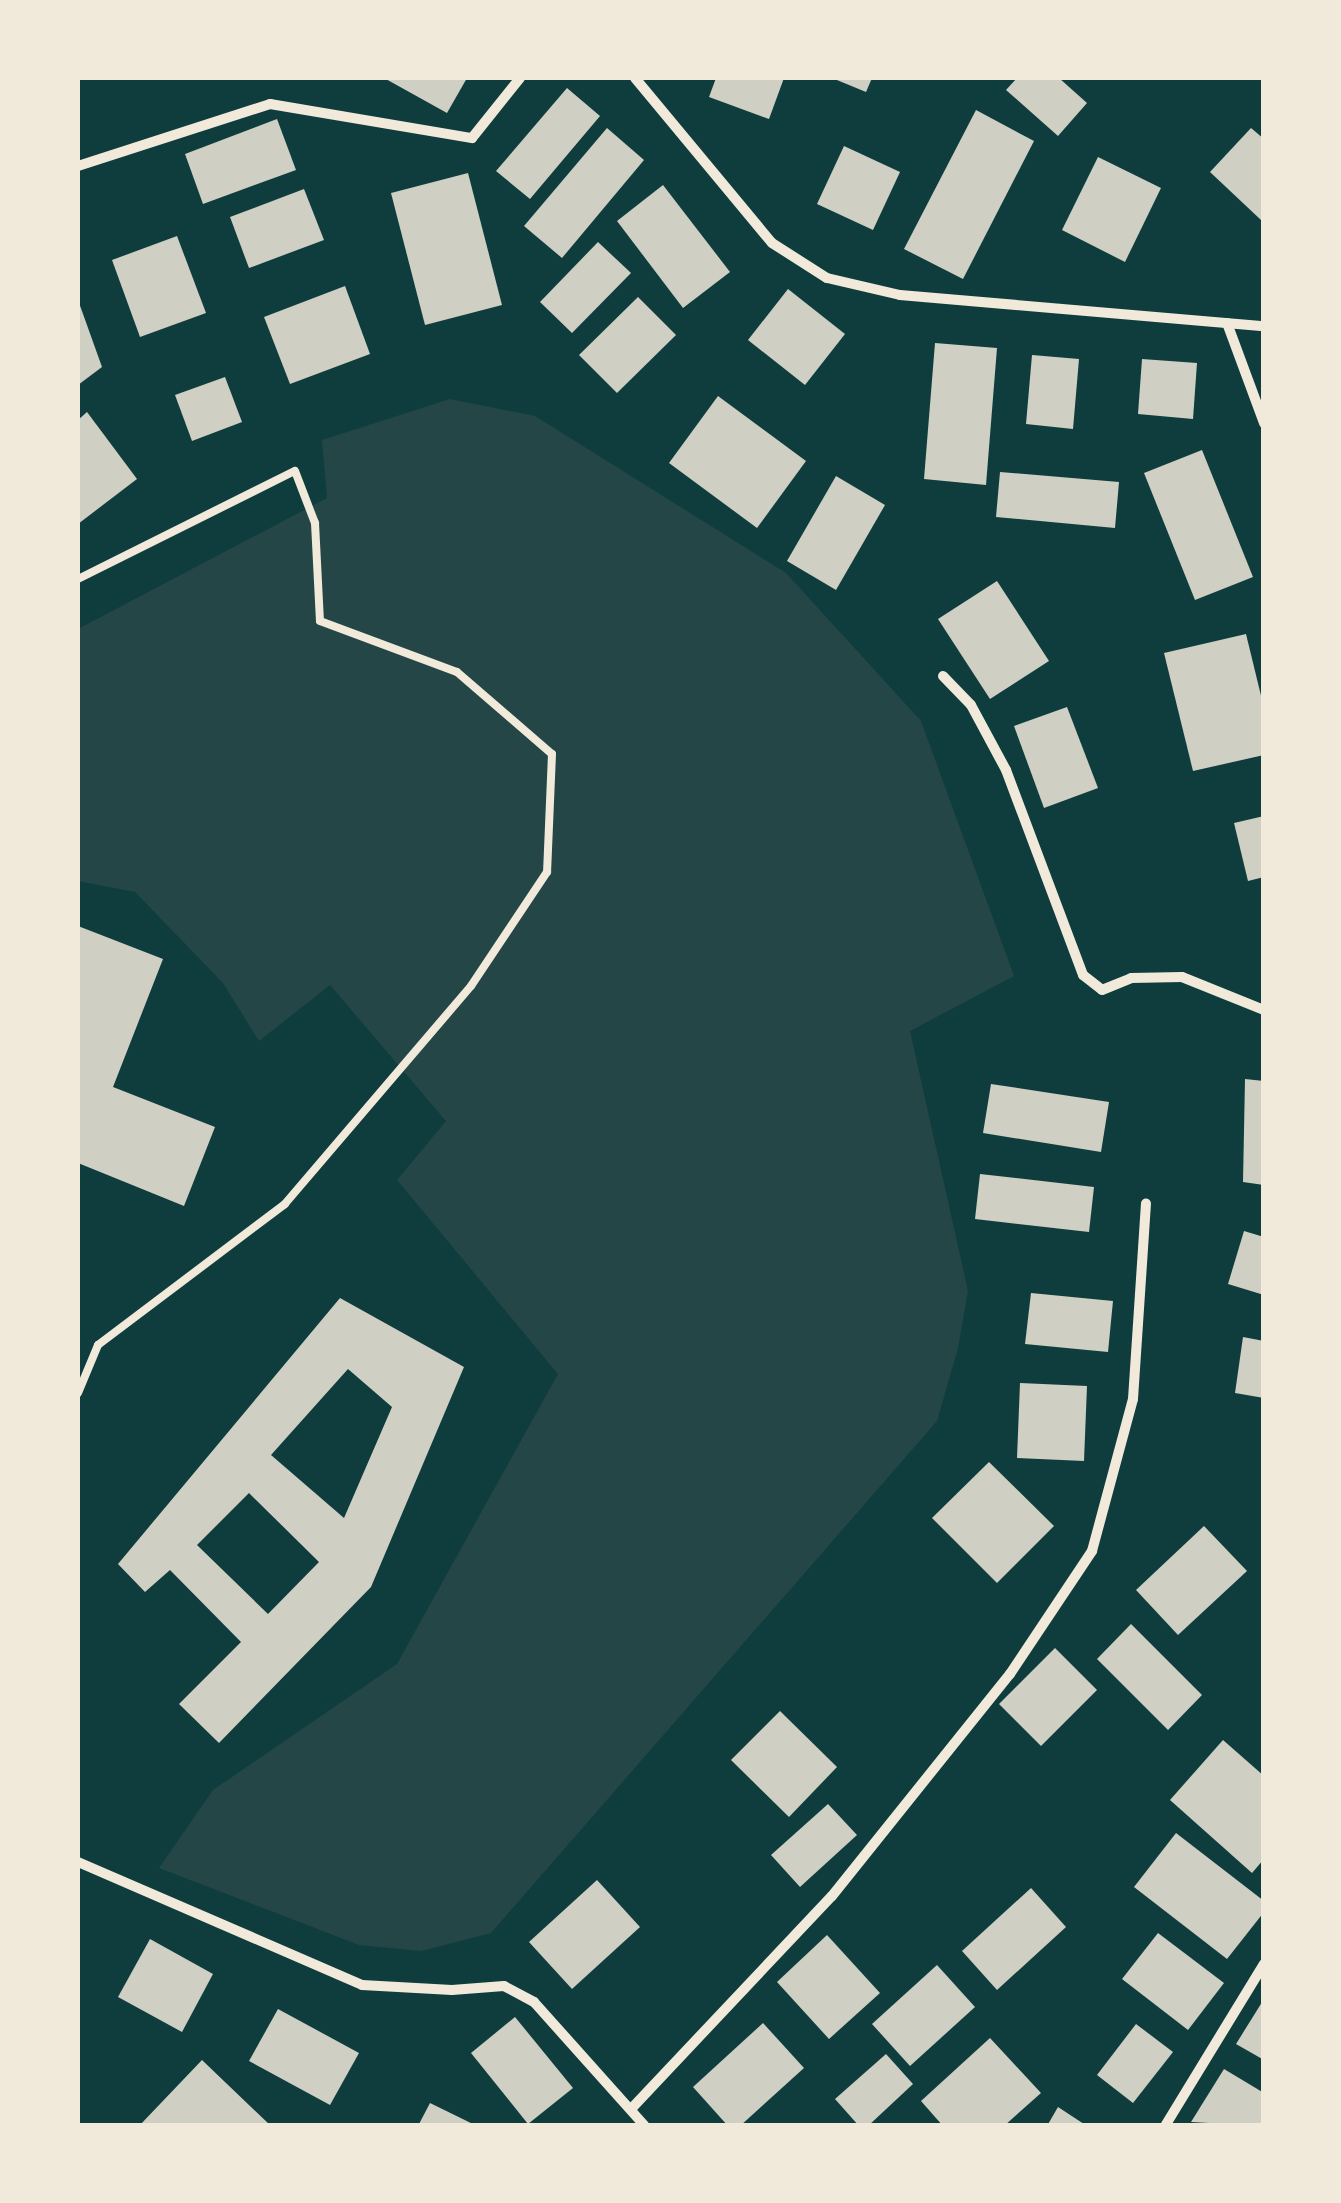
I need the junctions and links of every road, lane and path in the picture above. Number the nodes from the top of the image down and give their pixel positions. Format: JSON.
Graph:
{"nodes":[{"id":1,"x":520,"y":78,"type":"edge"},
{"id":2,"x":635,"y":78,"type":"edge"},
{"id":3,"x":78,"y":166,"type":"edge"},
{"id":4,"x":1227,"y":323,"type":"junction"},
{"id":5,"x":1264,"y":326,"type":"edge"},
{"id":6,"x":1264,"y":423,"type":"edge"},
{"id":7,"x":78,"y":579,"type":"edge"},
{"id":8,"x":943,"y":676,"type":"dead end"},
{"id":9,"x":1264,"y":1010,"type":"edge"},
{"id":10,"x":1146,"y":1203,"type":"dead end"},
{"id":11,"x":78,"y":1393,"type":"edge"},
{"id":12,"x":78,"y":1862,"type":"edge"},
{"id":13,"x":1264,"y":1964,"type":"edge"},
{"id":14,"x":632,"y":2108,"type":"junction"},
{"id":15,"x":645,"y":2126,"type":"edge"},
{"id":16,"x":1165,"y":2126,"type":"edge"}],
"edges":[{"from":1,"to":3,"type":"street"},
{"from":2,"to":4,"type":"street"},
{"from":4,"to":5,"type":"street"},
{"from":4,"to":6,"type":"street"},
{"from":7,"to":11,"type":"lane"},
{"from":8,"to":9,"type":"street"},
{"from":10,"to":14,"type":"street"},
{"from":12,"to":14,"type":"street"},
{"from":13,"to":16,"type":"street"},
{"from":14,"to":15,"type":"street"}]}
